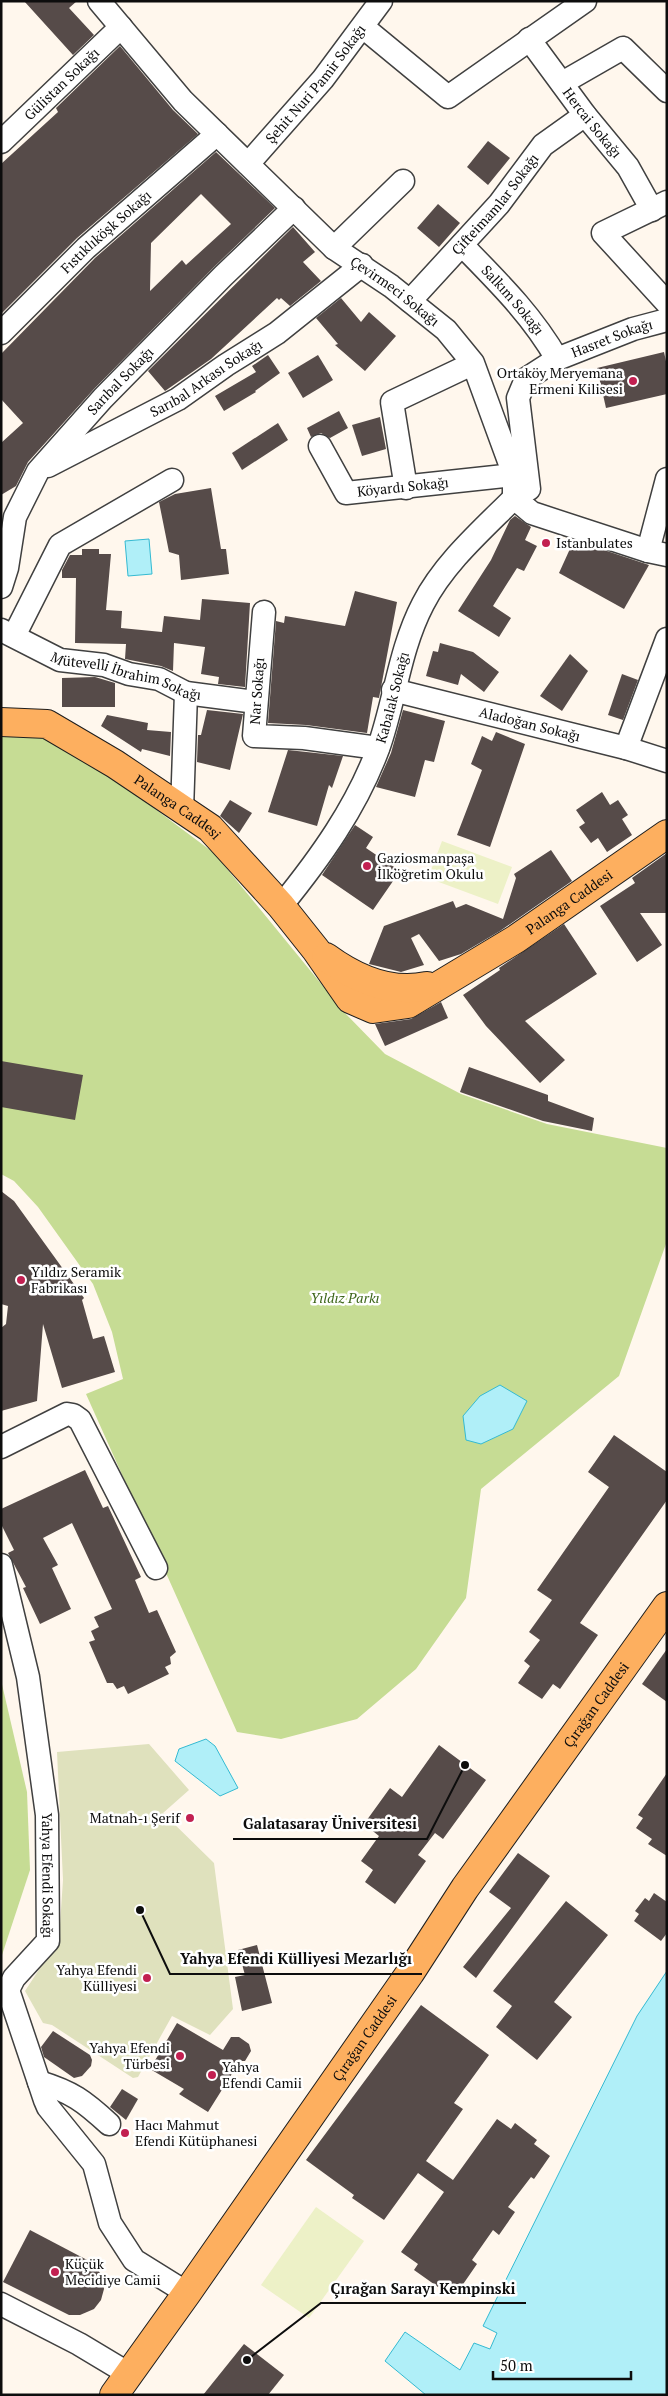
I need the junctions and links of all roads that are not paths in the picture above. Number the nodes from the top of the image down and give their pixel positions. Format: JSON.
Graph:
{"nodes":[{"id":1,"x":99,"y":1,"type":"edge"},
{"id":2,"x":381,"y":1,"type":"edge"},
{"id":3,"x":585,"y":1,"type":"edge"},
{"id":4,"x":121,"y":27,"type":"junction"},
{"id":5,"x":363,"y":27,"type":"junction"},
{"id":6,"x":529,"y":39,"type":"junction"},
{"id":7,"x":562,"y":83,"type":"junction"},
{"id":8,"x":667,"y":91,"type":"edge"},
{"id":9,"x":584,"y":115,"type":"junction"},
{"id":10,"x":217,"y":134,"type":"junction"},
{"id":11,"x":1,"y":142,"type":"edge"},
{"id":12,"x":248,"y":164,"type":"junction"},
{"id":13,"x":403,"y":181,"type":"dead end"},
{"id":14,"x":659,"y":206,"type":"edge"},
{"id":15,"x":294,"y":208,"type":"junction"},
{"id":16,"x":462,"y":245,"type":"junction"},
{"id":17,"x":334,"y":248,"type":"junction"},
{"id":18,"x":362,"y":265,"type":"junction"},
{"id":19,"x":410,"y":301,"type":"junction"},
{"id":20,"x":667,"y":303,"type":"edge"},
{"id":21,"x":667,"y":320,"type":"edge"},
{"id":22,"x":1,"y":333,"type":"edge"},
{"id":23,"x":557,"y":359,"type":"junction"},
{"id":24,"x":472,"y":364,"type":"junction"},
{"id":25,"x":320,"y":446,"type":"dead end"},
{"id":26,"x":38,"y":471,"type":"junction"},
{"id":27,"x":514,"y":475,"type":"junction"},
{"id":28,"x":667,"y":479,"type":"edge"},
{"id":29,"x":172,"y":480,"type":"dead end"},
{"id":30,"x":406,"y":488,"type":"junction"},
{"id":31,"x":514,"y":498,"type":"junction"},
{"id":32,"x":8,"y":509,"type":"edge"},
{"id":33,"x":532,"y":513,"type":"junction"},
{"id":34,"x":657,"y":553,"type":"edge"},
{"id":35,"x":1,"y":587,"type":"edge"},
{"id":36,"x":264,"y":612,"type":"dead end"},
{"id":37,"x":8,"y":633,"type":"edge"},
{"id":38,"x":667,"y":639,"type":"edge"},
{"id":39,"x":393,"y":690,"type":"junction"},
{"id":40,"x":186,"y":693,"type":"junction"},
{"id":41,"x":256,"y":702,"type":"junction"},
{"id":42,"x":1,"y":722,"type":"edge"},
{"id":43,"x":378,"y":748,"type":"junction"},
{"id":44,"x":626,"y":748,"type":"junction"},
{"id":45,"x":667,"y":761,"type":"edge"},
{"id":46,"x":182,"y":810,"type":"junction"},
{"id":47,"x":667,"y":834,"type":"edge"},
{"id":48,"x":281,"y":906,"type":"junction"},
{"id":49,"x":1,"y":1447,"type":"edge"},
{"id":50,"x":1,"y":1565,"type":"edge"},
{"id":51,"x":156,"y":1568,"type":"dead end"},
{"id":52,"x":667,"y":1606,"type":"edge"},
{"id":53,"x":39,"y":2082,"type":"junction"},
{"id":54,"x":110,"y":2124,"type":"dead end"},
{"id":55,"x":188,"y":2293,"type":"junction"},
{"id":56,"x":1,"y":2304,"type":"edge"},
{"id":57,"x":122,"y":2384,"type":"edge"}],
"edges":[{"from":1,"to":4,"type":"street","name":"Çevirmeci Sokağı"},
{"from":2,"to":5,"type":"street","name":"Şehit Nuri Pamir Sokağı"},
{"from":3,"to":6,"type":"street"},
{"from":4,"to":10,"type":"street","name":"Çevirmeci Sokağı"},
{"from":4,"to":11,"type":"street","name":"Gülistan Sokağı"},
{"from":5,"to":6,"type":"street"},
{"from":5,"to":12,"type":"street","name":"Şehit Nuri Pamir Sokağı"},
{"from":6,"to":7,"type":"street","name":"Hercai Sokağı"},
{"from":7,"to":8,"type":"street"},
{"from":7,"to":9,"type":"street","name":"Hercai Sokağı"},
{"from":9,"to":14,"type":"street","name":"Hercai Sokağı"},
{"from":9,"to":16,"type":"street","name":"Çifteimamlar Sokağı"},
{"from":10,"to":12,"type":"street","name":"Çevirmeci Sokağı"},
{"from":10,"to":22,"type":"street","name":"Fıstıklıköşk Sokağı"},
{"from":12,"to":15,"type":"street","name":"Çevirmeci Sokağı"},
{"from":13,"to":17,"type":"street"},
{"from":14,"to":20,"type":"street"},
{"from":15,"to":17,"type":"street","name":"Çevirmeci Sokağı"},
{"from":15,"to":26,"type":"street","name":"Sarıbal Sokağı"},
{"from":16,"to":19,"type":"street","name":"Çifteimamlar Sokağı"},
{"from":16,"to":23,"type":"street","name":"Salkım Sokağı"},
{"from":17,"to":18,"type":"street","name":"Çevirmeci Sokağı"},
{"from":18,"to":19,"type":"street","name":"Çevirmeci Sokağı"},
{"from":18,"to":26,"type":"street","name":"Sarıbal Arkası Sokağı"},
{"from":19,"to":24,"type":"street","name":"Çevirmeci Sokağı"},
{"from":21,"to":23,"type":"street","name":"Hasret Sokağı"},
{"from":23,"to":33,"type":"street","name":"Hasret Sokağı"},
{"from":24,"to":27,"type":"street","name":"Çevirmeci Sokağı"},
{"from":24,"to":30,"type":"street"},
{"from":25,"to":30,"type":"street","name":"Köyardı Sokağı"},
{"from":26,"to":32,"type":"street","name":"Sarıbal Sokağı"},
{"from":27,"to":30,"type":"street","name":"Köyardı Sokağı"},
{"from":27,"to":31,"type":"street","name":"Çevirmeci Sokağı"},
{"from":28,"to":34,"type":"street"},
{"from":29,"to":37,"type":"street"},
{"from":31,"to":33,"type":"street"},
{"from":31,"to":39,"type":"street","name":"Kabalak Sokağı"},
{"from":32,"to":35,"type":"street","name":"Sarıbal Sokağı"},
{"from":33,"to":34,"type":"street"},
{"from":36,"to":41,"type":"street","name":"Nar Sokağı"},
{"from":37,"to":40,"type":"street","name":"Mütevelli İbrahim Sokağı"},
{"from":38,"to":44,"type":"street"},
{"from":39,"to":43,"type":"street","name":"Kabalak Sokağı"},
{"from":39,"to":44,"type":"street","name":"Aladoğan Sokağı"},
{"from":40,"to":41,"type":"street","name":"Mütevelli İbrahim Sokağı"},
{"from":40,"to":46,"type":"street"},
{"from":41,"to":43,"type":"street","name":"Nar Sokağı"},
{"from":42,"to":46,"type":"main road","name":"Palanga Caddesi"},
{"from":43,"to":48,"type":"street","name":"Kabalak Sokağı"},
{"from":44,"to":45,"type":"street","name":"Aladoğan Sokağı"},
{"from":46,"to":48,"type":"main road","name":"Palanga Caddesi"},
{"from":47,"to":48,"type":"main road","name":"Palanga Caddesi"},
{"from":49,"to":51,"type":"street"},
{"from":50,"to":53,"type":"street","name":"Yahya Efendi Sokağı"},
{"from":52,"to":55,"type":"main road","name":"Çırağan Caddesi"},
{"from":53,"to":54,"type":"street"},
{"from":53,"to":55,"type":"street","name":"Yahya Efendi Sokağı"},
{"from":55,"to":57,"type":"main road","name":"Çırağan Caddesi"},
{"from":56,"to":57,"type":"street"}]}
